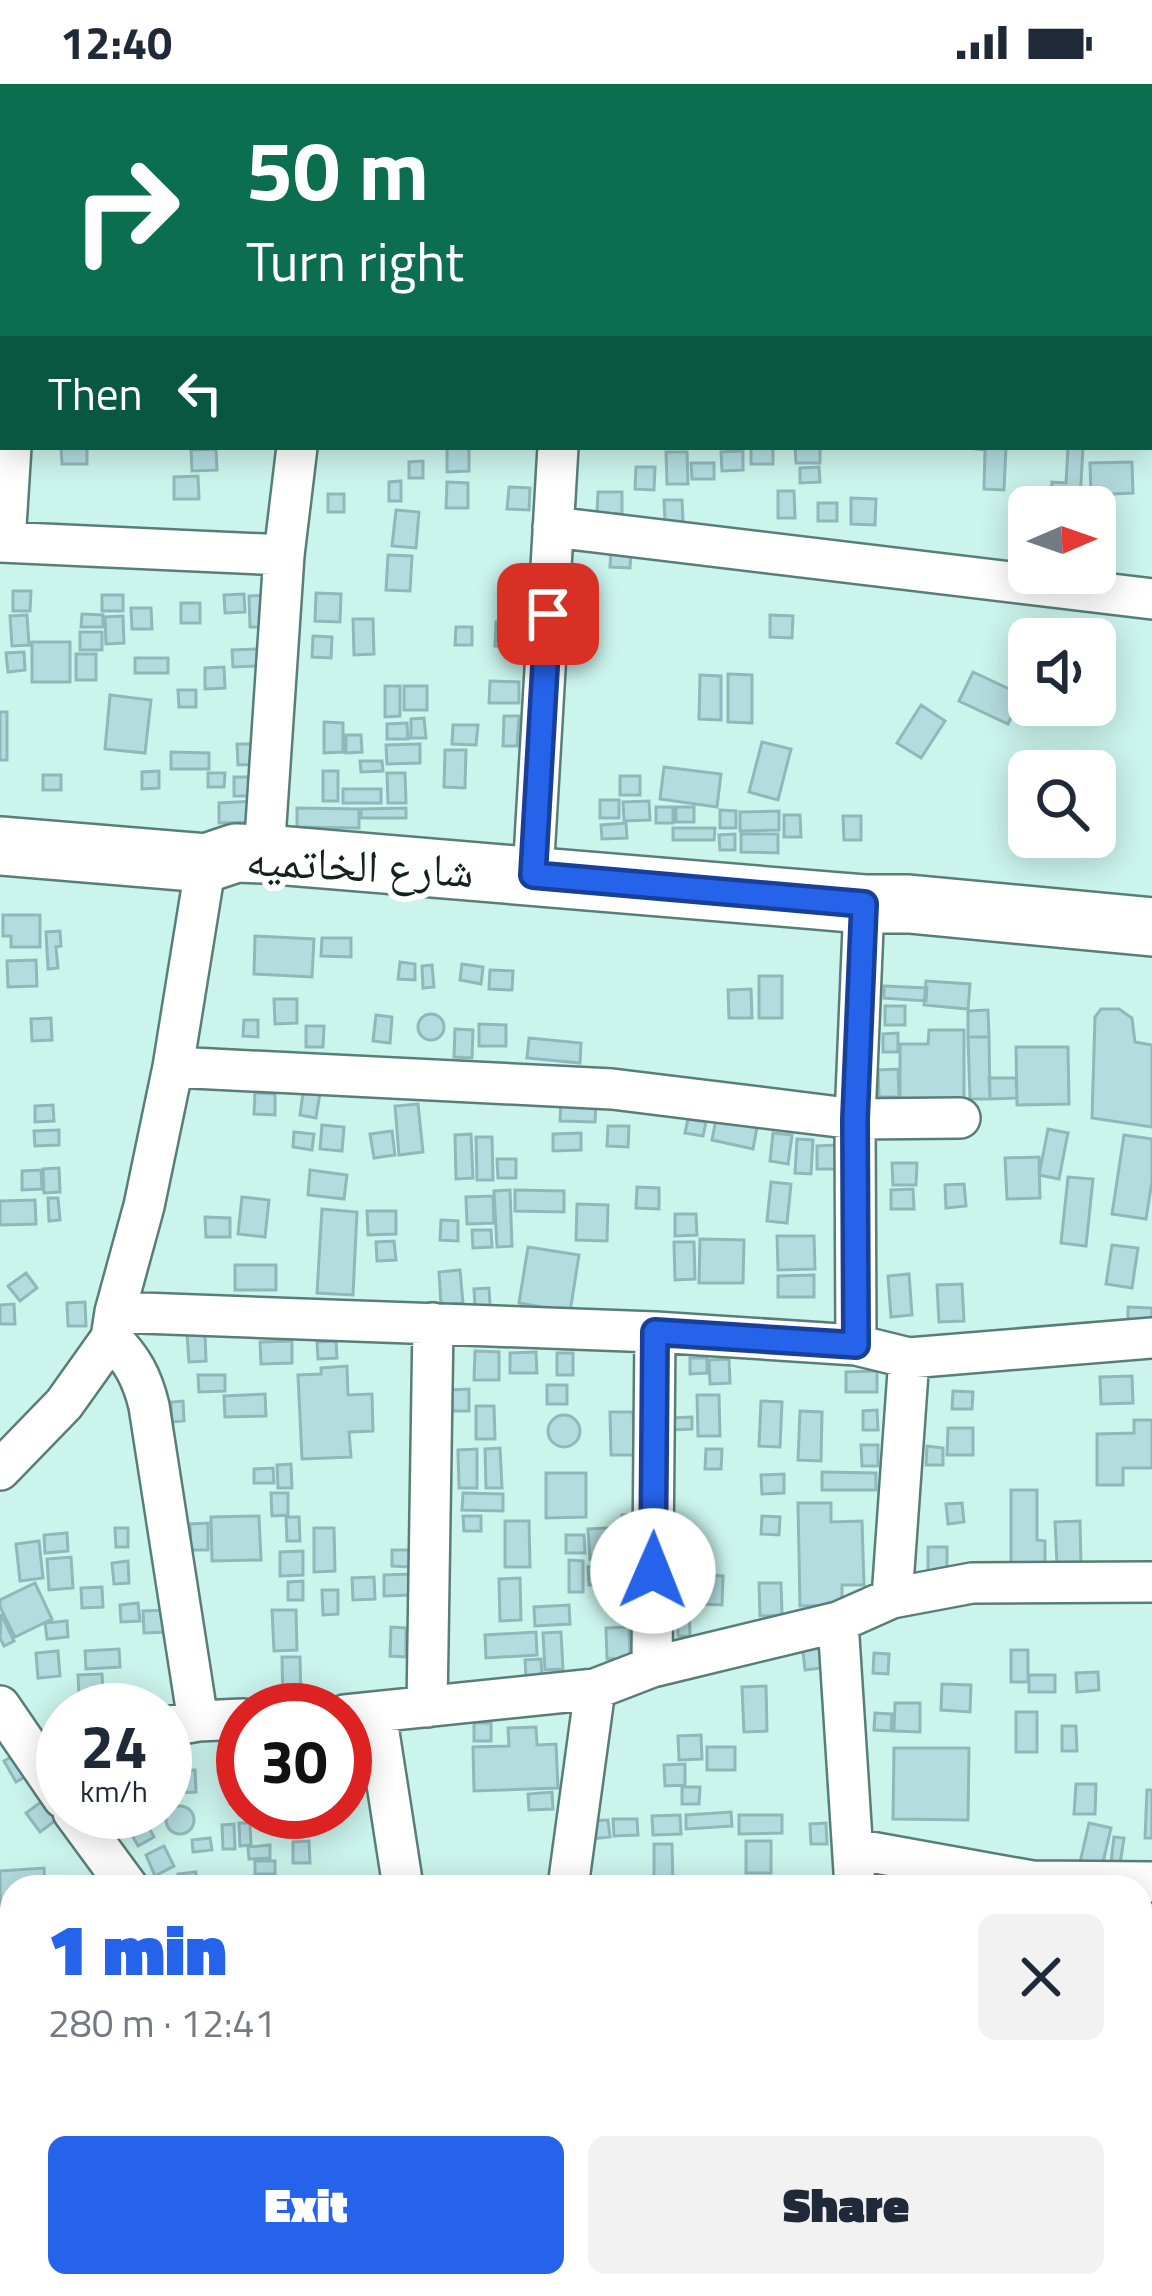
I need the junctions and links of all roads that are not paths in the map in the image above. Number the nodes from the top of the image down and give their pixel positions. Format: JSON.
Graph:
{"nodes":[{"id":1,"x":11,"y":450,"type":"edge"},
{"id":2,"x":297,"y":450,"type":"edge"},
{"id":3,"x":558,"y":450,"type":"edge"},
{"id":4,"x":554,"y":526,"type":"junction"},
{"id":5,"x":3,"y":542,"type":"edge"},
{"id":6,"x":284,"y":555,"type":"junction"},
{"id":7,"x":1152,"y":599,"type":"edge"},
{"id":8,"x":0,"y":846,"type":"edge"},
{"id":9,"x":264,"y":854,"type":"junction"},
{"id":10,"x":206,"y":863,"type":"junction"},
{"id":11,"x":533,"y":875,"type":"junction"},
{"id":12,"x":864,"y":904,"type":"junction"},
{"id":13,"x":1152,"y":927,"type":"edge"},
{"id":14,"x":173,"y":1067,"type":"junction"},
{"id":15,"x":960,"y":1118,"type":"dead end"},
{"id":16,"x":855,"y":1119,"type":"junction"},
{"id":17,"x":433,"y":1323,"type":"junction"},
{"id":18,"x":113,"y":1325,"type":"junction"},
{"id":19,"x":655,"y":1332,"type":"junction"},
{"id":20,"x":1152,"y":1339,"type":"edge"},
{"id":21,"x":856,"y":1345,"type":"junction"},
{"id":22,"x":909,"y":1358,"type":"junction"},
{"id":23,"x":0,"y":1470,"type":"edge"},
{"id":24,"x":1152,"y":1582,"type":"edge"},
{"id":25,"x":892,"y":1598,"type":"junction"},
{"id":26,"x":838,"y":1622,"type":"junction"},
{"id":27,"x":652,"y":1667,"type":"junction"},
{"id":28,"x":177,"y":1683,"type":"edge"},
{"id":29,"x":595,"y":1689,"type":"junction"},
{"id":30,"x":427,"y":1706,"type":"junction"},
{"id":31,"x":372,"y":1713,"type":"edge"},
{"id":32,"x":2,"y":1715,"type":"edge"},
{"id":33,"x":36,"y":1741,"type":"edge"},
{"id":34,"x":372,"y":1762,"type":"edge"},
{"id":35,"x":93,"y":1839,"type":"edge"},
{"id":36,"x":855,"y":1868,"type":"edge"},
{"id":37,"x":119,"y":1875,"type":"edge"},
{"id":38,"x":400,"y":1875,"type":"edge"},
{"id":39,"x":570,"y":1875,"type":"edge"},
{"id":40,"x":932,"y":1875,"type":"edge"}],
"edges":[{"from":1,"to":5,"type":"street"},
{"from":2,"to":6,"type":"street"},
{"from":3,"to":4,"type":"street"},
{"from":4,"to":7,"type":"street"},
{"from":4,"to":11,"type":"street"},
{"from":5,"to":6,"type":"street"},
{"from":6,"to":9,"type":"street"},
{"from":8,"to":10,"type":"street","name":"شارع الخاتميه"},
{"from":9,"to":10,"type":"street","name":"شارع الخاتميه"},
{"from":9,"to":11,"type":"street","name":"شارع الخاتميه"},
{"from":10,"to":14,"type":"street"},
{"from":11,"to":12,"type":"street","name":"شارع الخاتميه"},
{"from":12,"to":13,"type":"street","name":"شارع الخاتميه"},
{"from":12,"to":16,"type":"street"},
{"from":14,"to":16,"type":"street"},
{"from":14,"to":18,"type":"street"},
{"from":15,"to":16,"type":"street"},
{"from":16,"to":21,"type":"street"},
{"from":17,"to":18,"type":"street"},
{"from":17,"to":19,"type":"street"},
{"from":17,"to":30,"type":"street"},
{"from":18,"to":23,"type":"street"},
{"from":18,"to":28,"type":"street"},
{"from":19,"to":21,"type":"street"},
{"from":19,"to":27,"type":"street"},
{"from":20,"to":22,"type":"street"},
{"from":21,"to":22,"type":"street"},
{"from":22,"to":25,"type":"street"},
{"from":24,"to":25,"type":"street"},
{"from":25,"to":26,"type":"street"},
{"from":26,"to":27,"type":"street"},
{"from":26,"to":36,"type":"street"},
{"from":27,"to":29,"type":"street"},
{"from":29,"to":30,"type":"street"},
{"from":29,"to":39,"type":"street"},
{"from":30,"to":31,"type":"street"},
{"from":32,"to":33,"type":"street"},
{"from":34,"to":38,"type":"street"},
{"from":35,"to":37,"type":"street"},
{"from":36,"to":40,"type":"street"}]}
